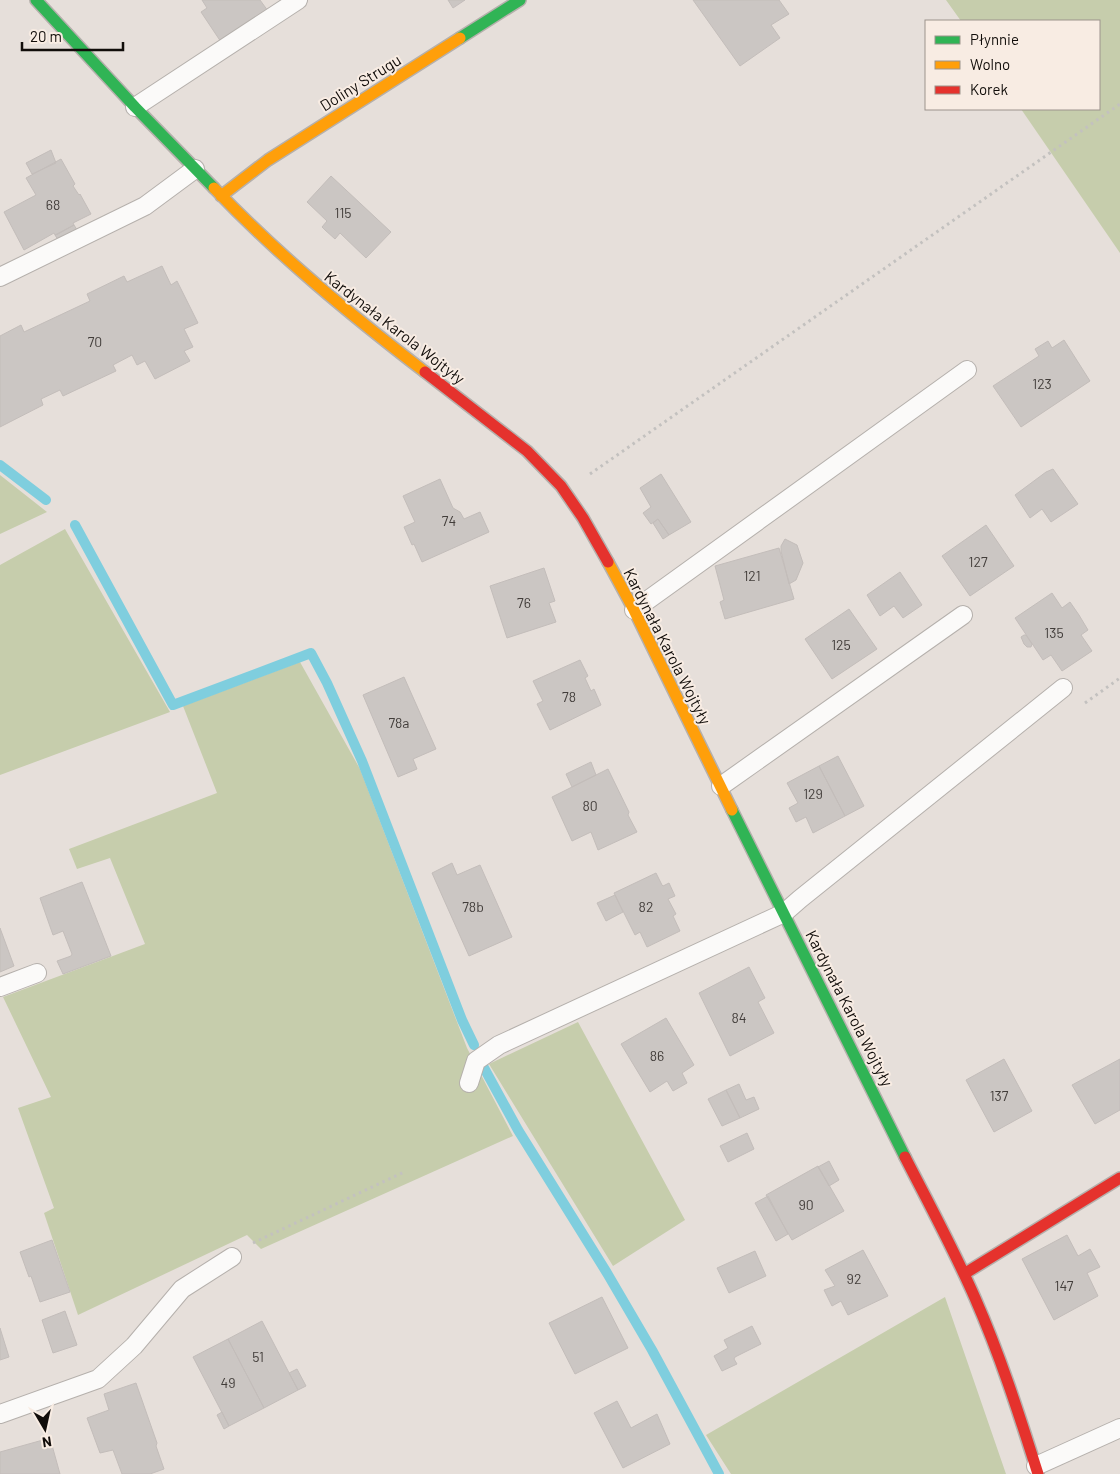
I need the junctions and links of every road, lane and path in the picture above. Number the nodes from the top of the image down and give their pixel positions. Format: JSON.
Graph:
{"nodes":[{"id":1,"x":37,"y":0,"type":"edge"},
{"id":2,"x":298,"y":0,"type":"edge"},
{"id":3,"x":520,"y":0,"type":"edge"},
{"id":4,"x":1120,"y":104,"type":"edge"},
{"id":5,"x":135,"y":107,"type":"junction"},
{"id":6,"x":195,"y":169,"type":"junction"},
{"id":7,"x":221,"y":196,"type":"junction"},
{"id":8,"x":0,"y":277,"type":"edge"},
{"id":9,"x":967,"y":370,"type":"dead end"},
{"id":10,"x":565,"y":492,"type":"junction"},
{"id":11,"x":634,"y":610,"type":"junction"},
{"id":12,"x":963,"y":614,"type":"dead end"},
{"id":13,"x":1063,"y":688,"type":"dead end"},
{"id":14,"x":721,"y":786,"type":"junction"},
{"id":15,"x":784,"y":913,"type":"junction"},
{"id":16,"x":37,"y":973,"type":"dead end"},
{"id":17,"x":0,"y":987,"type":"edge"},
{"id":18,"x":469,"y":1083,"type":"dead end"},
{"id":19,"x":404,"y":1172,"type":"dead end"},
{"id":20,"x":1120,"y":1178,"type":"edge"},
{"id":21,"x":232,"y":1257,"type":"joint"},
{"id":22,"x":964,"y":1274,"type":"junction"},
{"id":23,"x":0,"y":1414,"type":"edge"},
{"id":24,"x":1120,"y":1428,"type":"edge"},
{"id":25,"x":1037,"y":1470,"type":"edge"}],
"edges":[{"from":1,"to":5,"type":"street","name":"Kardynała Karola Wojtyły"},
{"from":2,"to":5,"type":"lane"},
{"from":3,"to":7,"type":"street","name":"Doliny Strugu"},
{"from":4,"to":10,"type":"path"},
{"from":5,"to":6,"type":"street","name":"Kardynała Karola Wojtyły"},
{"from":6,"to":7,"type":"street","name":"Kardynała Karola Wojtyły"},
{"from":6,"to":8,"type":"lane"},
{"from":7,"to":10,"type":"street","name":"Kardynała Karola Wojtyły"},
{"from":9,"to":11,"type":"lane"},
{"from":10,"to":11,"type":"street","name":"Kardynała Karola Wojtyły"},
{"from":11,"to":14,"type":"street","name":"Kardynała Karola Wojtyły"},
{"from":12,"to":14,"type":"lane"},
{"from":13,"to":15,"type":"lane"},
{"from":14,"to":15,"type":"street","name":"Kardynała Karola Wojtyły"},
{"from":15,"to":18,"type":"lane"},
{"from":15,"to":22,"type":"street","name":"Kardynała Karola Wojtyły"},
{"from":16,"to":17,"type":"lane"},
{"from":19,"to":21,"type":"path"},
{"from":20,"to":22,"type":"street"},
{"from":21,"to":23,"type":"lane"},
{"from":22,"to":25,"type":"street","name":"Kardynała Karola Wojtyły"},
{"from":24,"to":25,"type":"lane"}]}
